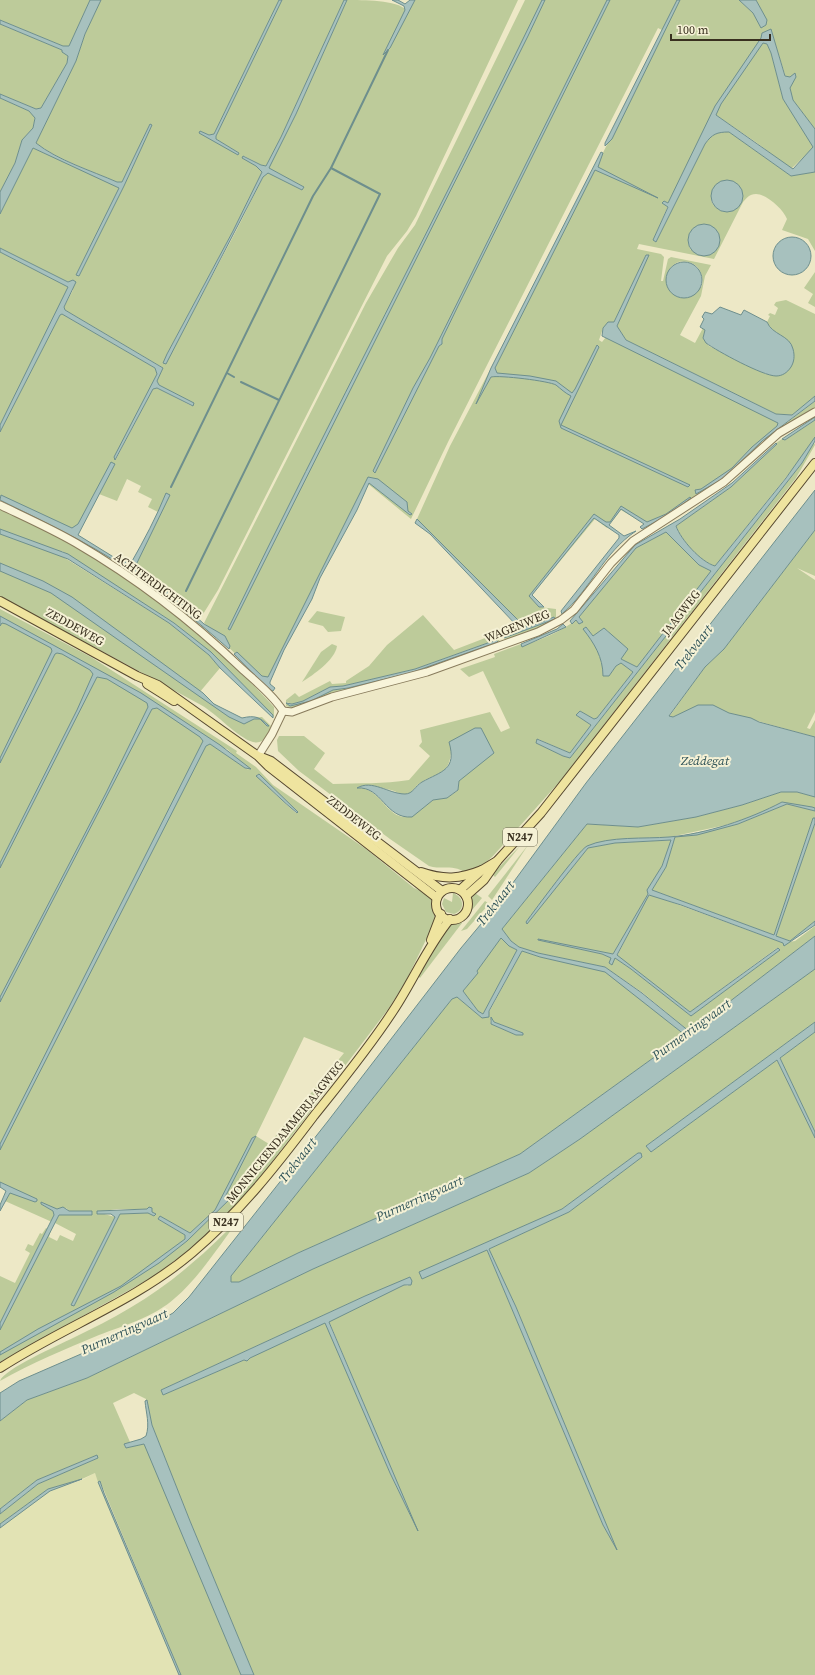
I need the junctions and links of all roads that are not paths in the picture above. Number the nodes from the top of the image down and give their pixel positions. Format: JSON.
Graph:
{"nodes":[{"id":1,"x":815,"y":412,"type":"edge"},
{"id":2,"x":815,"y":455,"type":"edge"},
{"id":3,"x":815,"y":462,"type":"edge"},
{"id":4,"x":801,"y":478,"type":"junction"},
{"id":5,"x":0,"y":505,"type":"edge"},
{"id":6,"x":0,"y":601,"type":"edge"},
{"id":7,"x":283,"y":711,"type":"junction"},
{"id":8,"x":258,"y":756,"type":"junction"},
{"id":9,"x":498,"y":860,"type":"junction"},
{"id":10,"x":414,"y":870,"type":"junction"},
{"id":11,"x":482,"y":870,"type":"junction"},
{"id":12,"x":460,"y":890,"type":"junction"},
{"id":13,"x":442,"y":891,"type":"junction"},
{"id":14,"x":466,"y":896,"type":"junction"},
{"id":15,"x":437,"y":898,"type":"junction"},
{"id":16,"x":441,"y":914,"type":"junction"},
{"id":17,"x":450,"y":919,"type":"junction"},
{"id":18,"x":429,"y":948,"type":"junction"},
{"id":19,"x":0,"y":1368,"type":"edge"}],
"edges":[{"from":1,"to":7,"type":"street","name":"WAGENWEG"},
{"from":2,"to":4,"type":"main road","name":"JAAGWEG","number":"N247"},
{"from":3,"to":4,"type":"main road","name":"JAAGWEG","number":"N247"},
{"from":4,"to":9,"type":"main road","name":"JAAGWEG","number":"N247"},
{"from":5,"to":7,"type":"street","name":"ACHTERDICHTING"},
{"from":6,"to":8,"type":"main road","name":"ZEDDEWEG"},
{"from":7,"to":8,"type":"street"},
{"from":8,"to":10,"type":"main road","name":"ZEDDEWEG"},
{"from":8,"to":15,"type":"main road","name":"ZEDDEWEG"},
{"from":9,"to":11,"type":"main road","number":"N247"},
{"from":9,"to":14,"type":"main road","number":"N247"},
{"from":10,"to":11,"type":"main road"},
{"from":10,"to":13,"type":"main road","name":"ZEDDEWEG"},
{"from":11,"to":12,"type":"main road","number":"N247"},
{"from":12,"to":13,"type":"main road"},
{"from":12,"to":14,"type":"main road"},
{"from":13,"to":15,"type":"main road"},
{"from":14,"to":17,"type":"main road","number":"N247"},
{"from":15,"to":16,"type":"main road"},
{"from":16,"to":17,"type":"main road"},
{"from":16,"to":18,"type":"main road","name":"MONNICKENDAMMERJAAGWEG","number":"N247"},
{"from":17,"to":18,"type":"main road","name":"MONNICKENDAMMERJAAGWEG","number":"N247"},
{"from":18,"to":19,"type":"main road","name":"MONNICKENDAMMERJAAGWEG","number":"N247"}]}
